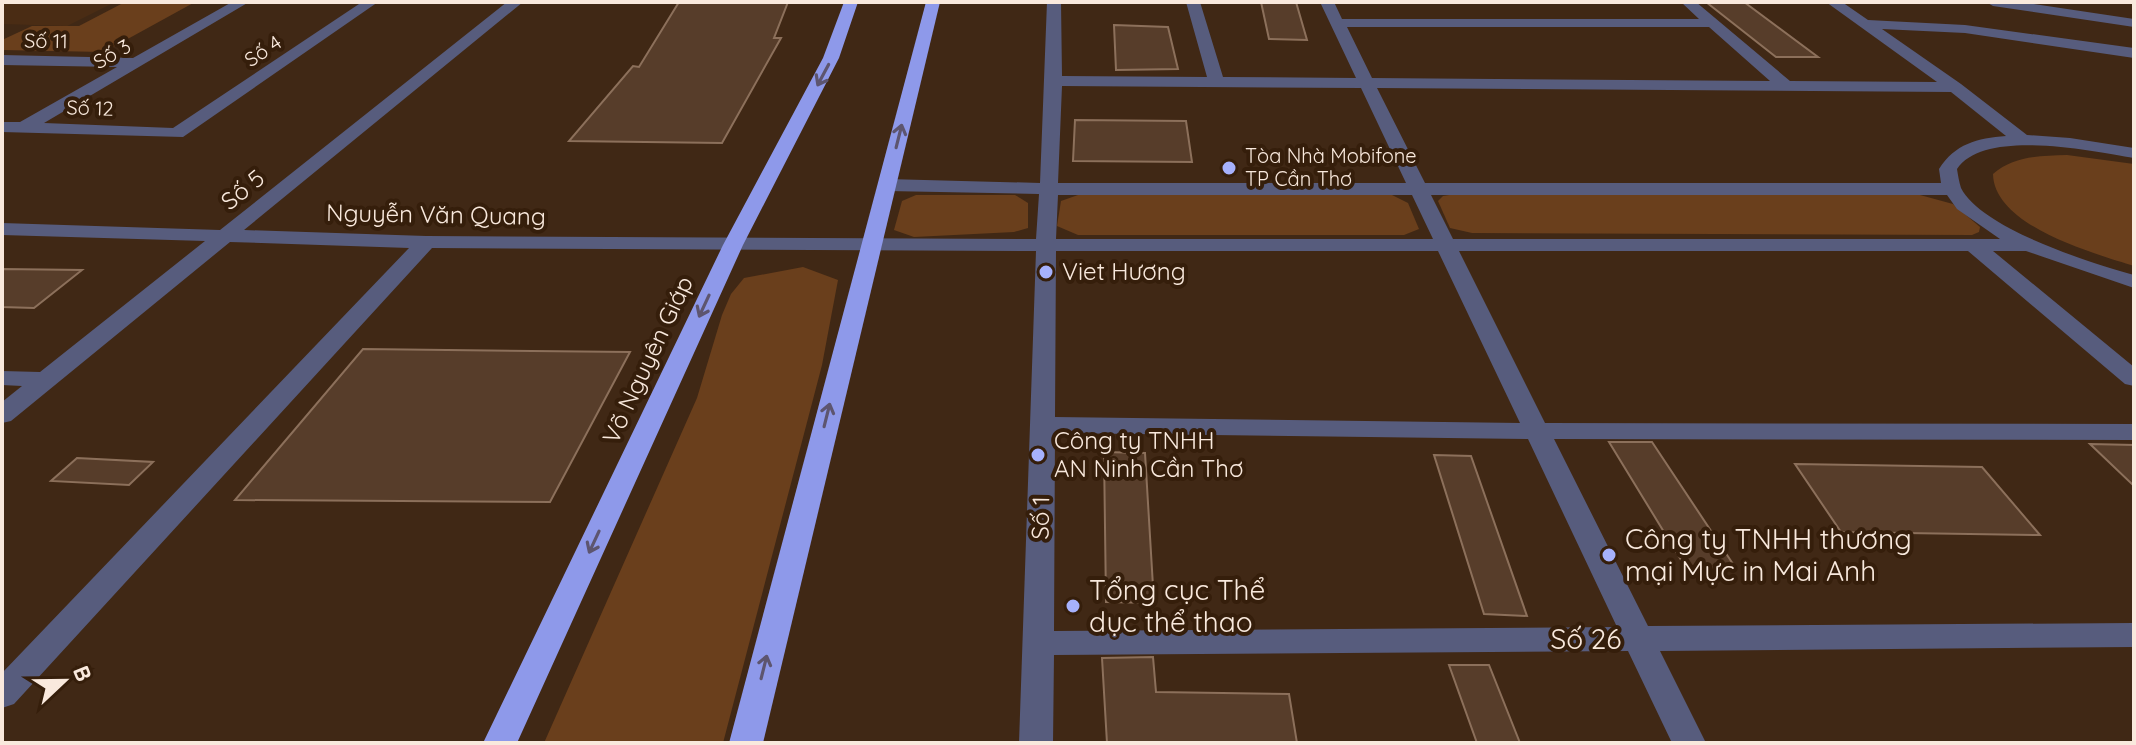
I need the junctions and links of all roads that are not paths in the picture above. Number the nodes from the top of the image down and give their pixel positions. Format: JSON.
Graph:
{"nodes":[{"id":1,"x":242,"y":2,"type":"edge"},
{"id":2,"x":371,"y":2,"type":"edge"},
{"id":3,"x":516,"y":2,"type":"edge"},
{"id":4,"x":851,"y":2,"type":"edge"},
{"id":5,"x":933,"y":2,"type":"edge"},
{"id":6,"x":1054,"y":2,"type":"edge"},
{"id":7,"x":1193,"y":2,"type":"edge"},
{"id":8,"x":1327,"y":2,"type":"edge"},
{"id":9,"x":1688,"y":2,"type":"edge"},
{"id":10,"x":1833,"y":2,"type":"edge"},
{"id":11,"x":1993,"y":2,"type":"edge"},
{"id":12,"x":1337,"y":23,"type":"junction"},
{"id":13,"x":1712,"y":23,"type":"junction"},
{"id":14,"x":2134,"y":23,"type":"edge"},
{"id":15,"x":1863,"y":24,"type":"junction"},
{"id":16,"x":2134,"y":53,"type":"edge"},
{"id":17,"x":2,"y":60,"type":"edge"},
{"id":18,"x":138,"y":63,"type":"junction"},
{"id":19,"x":1054,"y":81,"type":"junction"},
{"id":20,"x":1216,"y":82,"type":"junction"},
{"id":21,"x":1367,"y":83,"type":"junction"},
{"id":22,"x":1786,"y":86,"type":"junction"},
{"id":23,"x":1955,"y":87,"type":"junction"},
{"id":24,"x":2,"y":127,"type":"edge"},
{"id":25,"x":25,"y":128,"type":"junction"},
{"id":26,"x":177,"y":133,"type":"joint"},
{"id":27,"x":2022,"y":140,"type":"junction"},
{"id":28,"x":2,"y":141,"type":"edge"},
{"id":29,"x":2133,"y":152,"type":"edge"},
{"id":30,"x":887,"y":185,"type":"junction"},
{"id":31,"x":1418,"y":188,"type":"junction"},
{"id":32,"x":1050,"y":189,"type":"junction"},
{"id":33,"x":1952,"y":189,"type":"junction"},
{"id":34,"x":2,"y":229,"type":"edge"},
{"id":35,"x":228,"y":236,"type":"junction"},
{"id":36,"x":426,"y":242,"type":"junction"},
{"id":37,"x":1972,"y":244,"type":"junction"},
{"id":38,"x":733,"y":245,"type":"junction"},
{"id":39,"x":1046,"y":245,"type":"junction"},
{"id":40,"x":1446,"y":245,"type":"junction"},
{"id":41,"x":2029,"y":245,"type":"junction"},
{"id":42,"x":869,"y":246,"type":"junction"},
{"id":43,"x":2134,"y":282,"type":"edge"},
{"id":44,"x":2,"y":378,"type":"edge"},
{"id":45,"x":2134,"y":379,"type":"edge"},
{"id":46,"x":46,"y":380,"type":"junction"},
{"id":47,"x":2,"y":415,"type":"edge"},
{"id":48,"x":1043,"y":425,"type":"junction"},
{"id":49,"x":1538,"y":431,"type":"junction"},
{"id":50,"x":2134,"y":432,"type":"edge"},
{"id":51,"x":2134,"y":635,"type":"edge"},
{"id":52,"x":1638,"y":638,"type":"junction"},
{"id":53,"x":1038,"y":643,"type":"junction"},
{"id":54,"x":2,"y":695,"type":"edge"},
{"id":55,"x":500,"y":743,"type":"edge"},
{"id":56,"x":746,"y":743,"type":"edge"},
{"id":57,"x":1036,"y":743,"type":"edge"},
{"id":58,"x":1689,"y":743,"type":"edge"}],
"edges":[{"from":1,"to":18,"type":"street","name":"Số 3"},
{"from":2,"to":26,"type":"street","name":"Số 4"},
{"from":3,"to":35,"type":"street","name":"Số 5"},
{"from":4,"to":38,"type":"highway","name":"Võ Nguyên Giáp","one_way":true},
{"from":30,"to":5,"type":"highway","one_way":true},
{"from":6,"to":19,"type":"street","name":"Số 1"},
{"from":7,"to":20,"type":"street"},
{"from":8,"to":12,"type":"street"},
{"from":9,"to":13,"type":"street"},
{"from":10,"to":15,"type":"street"},
{"from":11,"to":14,"type":"street"},
{"from":12,"to":13,"type":"street"},
{"from":12,"to":21,"type":"street"},
{"from":13,"to":22,"type":"street"},
{"from":15,"to":16,"type":"street"},
{"from":15,"to":23,"type":"street"},
{"from":17,"to":18,"type":"street","name":"Số 11"},
{"from":18,"to":25,"type":"street","name":"Số 3"},
{"from":19,"to":20,"type":"street"},
{"from":19,"to":32,"type":"street","name":"Số 1"},
{"from":20,"to":21,"type":"street"},
{"from":21,"to":22,"type":"street"},
{"from":21,"to":31,"type":"street"},
{"from":22,"to":23,"type":"street"},
{"from":23,"to":27,"type":"street"},
{"from":24,"to":25,"type":"street","name":"Số 12"},
{"from":25,"to":26,"type":"street","name":"Số 12"},
{"from":25,"to":28,"type":"street","name":"Số 3"},
{"from":27,"to":29,"type":"street"},
{"from":27,"to":33,"type":"street"},
{"from":30,"to":32,"type":"street"},
{"from":30,"to":42,"type":"highway"},
{"from":31,"to":32,"type":"street"},
{"from":31,"to":33,"type":"street"},
{"from":31,"to":40,"type":"street"},
{"from":32,"to":39,"type":"street","name":"Số 1"},
{"from":33,"to":41,"type":"street"},
{"from":34,"to":35,"type":"street","name":"Nguyễn Văn Quang"},
{"from":35,"to":36,"type":"street","name":"Nguyễn Văn Quang"},
{"from":35,"to":46,"type":"street","name":"Số 5"},
{"from":36,"to":38,"type":"street","name":"Nguyễn Văn Quang"},
{"from":36,"to":54,"type":"street"},
{"from":37,"to":40,"type":"street","name":"Nguyễn Văn Quang"},
{"from":37,"to":41,"type":"street","name":"Nguyễn Văn Quang"},
{"from":37,"to":45,"type":"street"},
{"from":38,"to":42,"type":"street","name":"Nguyễn Văn Quang"},
{"from":38,"to":55,"type":"highway","name":"Võ Nguyên Giáp","one_way":true},
{"from":39,"to":40,"type":"street","name":"Nguyễn Văn Quang"},
{"from":39,"to":42,"type":"street","name":"Nguyễn Văn Quang"},
{"from":39,"to":48,"type":"street","name":"Số 1"},
{"from":40,"to":49,"type":"street"},
{"from":41,"to":43,"type":"street"},
{"from":56,"to":42,"type":"highway","one_way":true},
{"from":44,"to":46,"type":"street"},
{"from":46,"to":47,"type":"street","name":"Số 5"},
{"from":48,"to":49,"type":"street"},
{"from":48,"to":53,"type":"street","name":"Số 1"},
{"from":49,"to":50,"type":"street"},
{"from":49,"to":52,"type":"street"},
{"from":51,"to":52,"type":"street","name":"Số 26"},
{"from":52,"to":53,"type":"street","name":"Số 26"},
{"from":52,"to":58,"type":"street"},
{"from":53,"to":57,"type":"street","name":"Số 1"}]}
